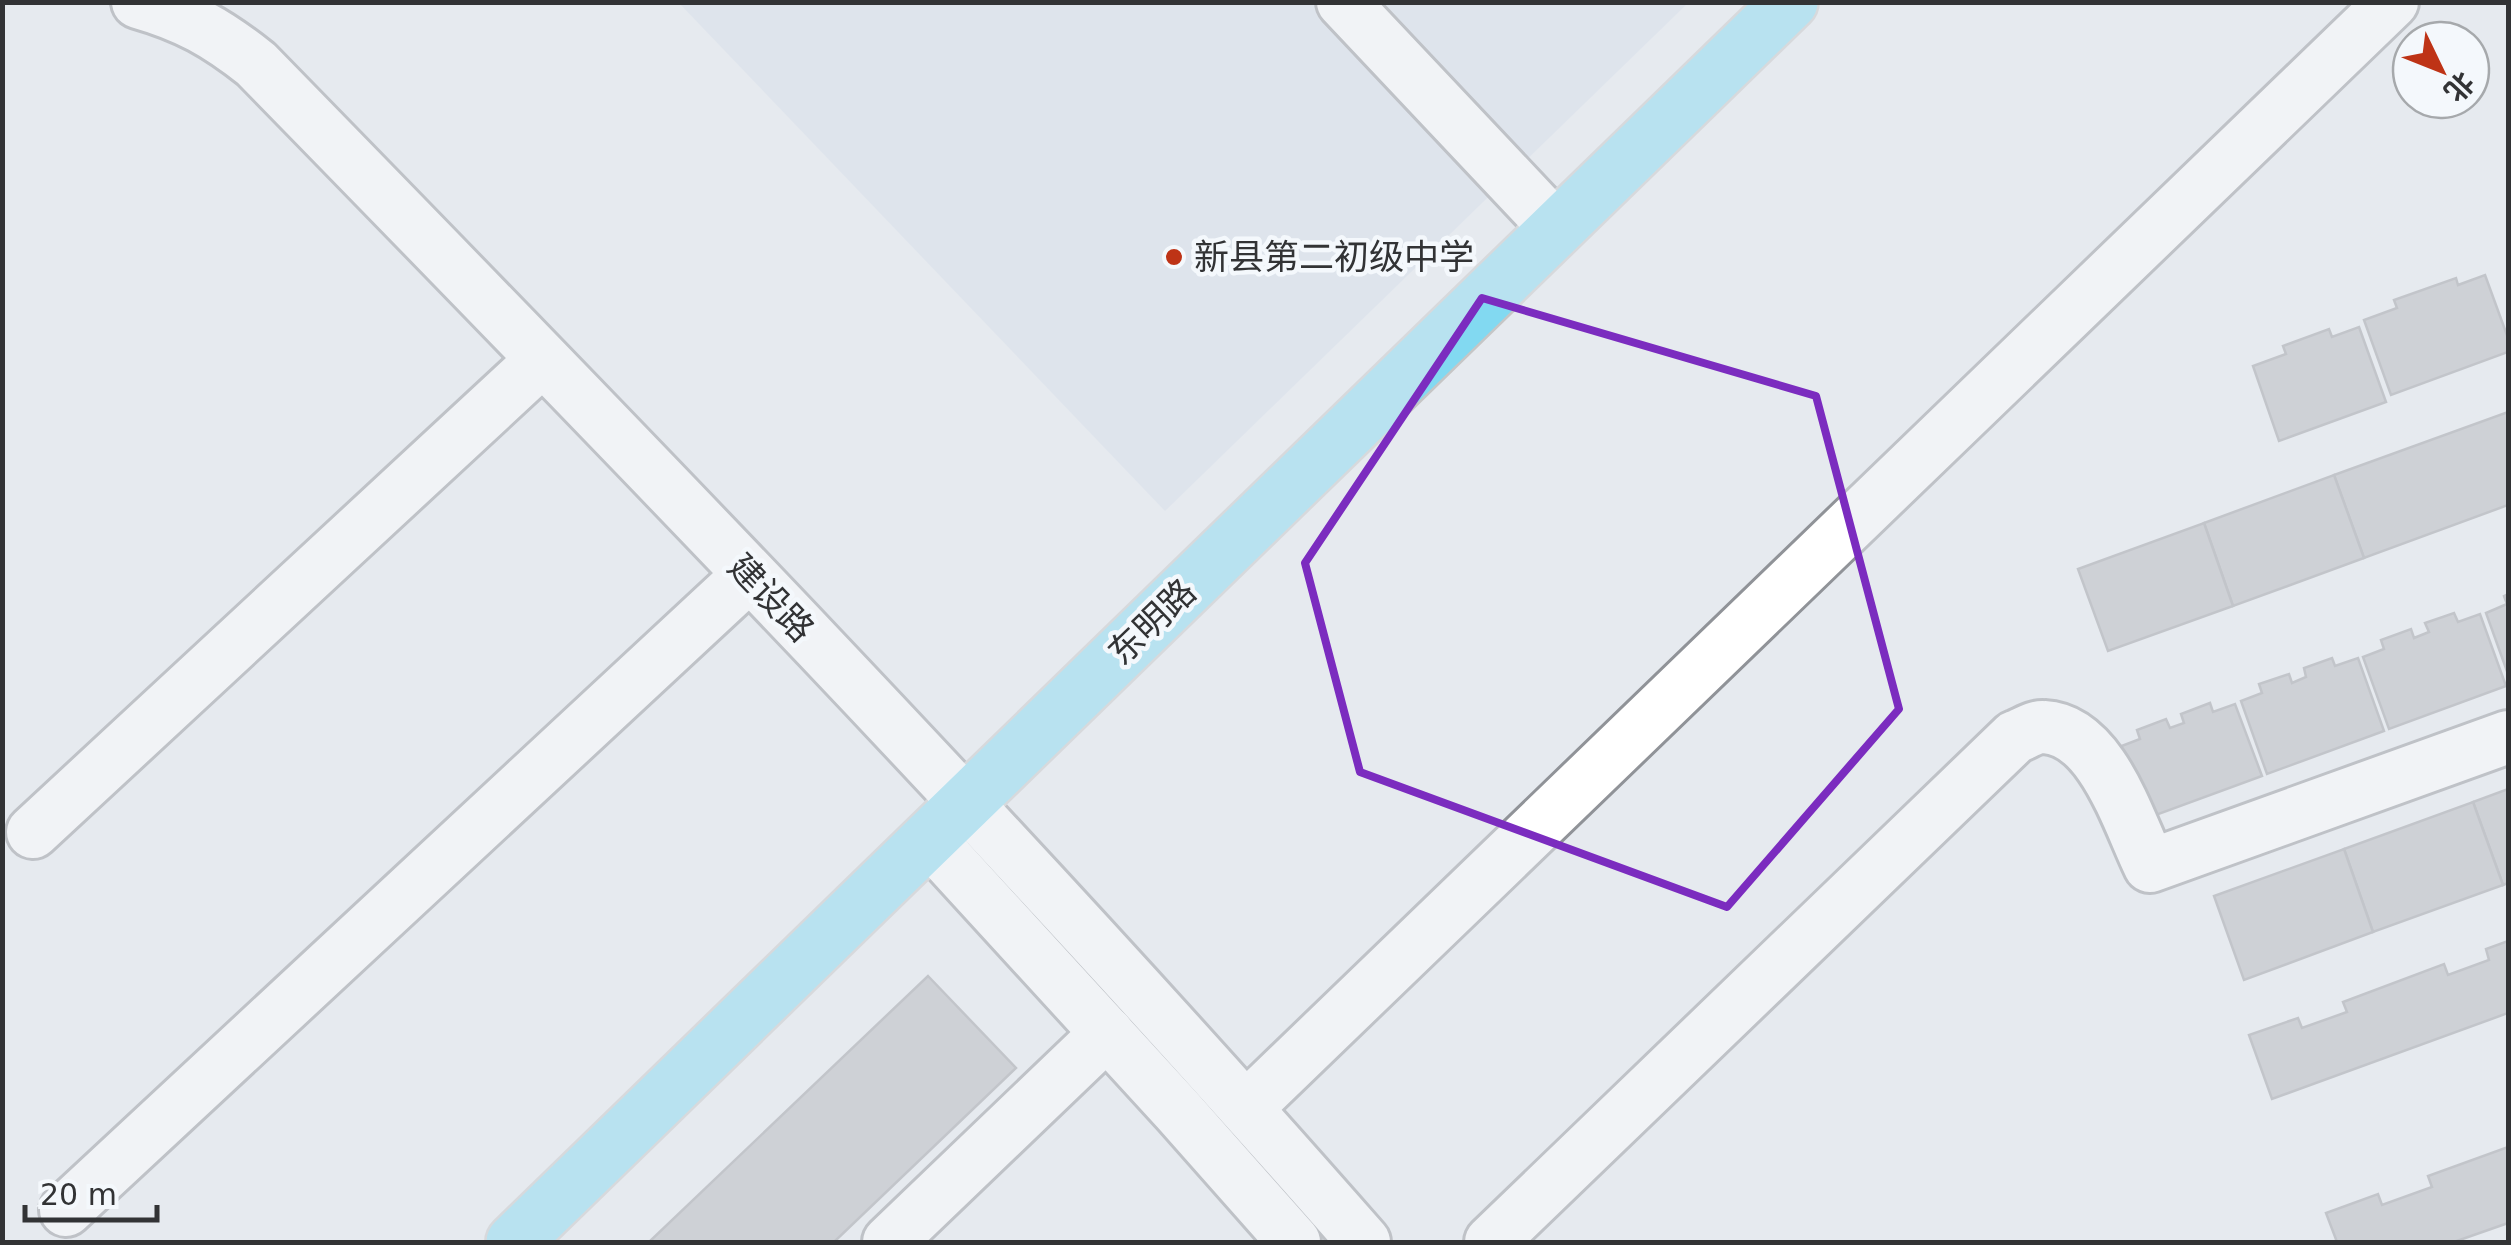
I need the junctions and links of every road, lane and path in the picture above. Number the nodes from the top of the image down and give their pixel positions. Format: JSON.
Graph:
{"nodes":[{"id":1,"x":138,"y":2,"type":"edge"},
{"id":2,"x":1343,"y":2,"type":"edge"},
{"id":3,"x":1790,"y":2,"type":"edge"},
{"id":4,"x":2392,"y":2,"type":"edge"},
{"id":5,"x":1557,"y":229,"type":"junction"},
{"id":6,"x":542,"y":360,"type":"junction"},
{"id":7,"x":748,"y":575,"type":"junction"},
{"id":8,"x":2508,"y":738,"type":"edge"},
{"id":9,"x":948,"y":820,"type":"junction"},
{"id":10,"x":33,"y":832,"type":"dead end"},
{"id":11,"x":1107,"y":1033,"type":"junction"},
{"id":12,"x":1246,"y":1108,"type":"junction"},
{"id":13,"x":66,"y":1210,"type":"dead end"},
{"id":14,"x":902,"y":1238,"type":"edge"},
{"id":15,"x":514,"y":1242,"type":"edge"},
{"id":16,"x":1294,"y":1242,"type":"edge"},
{"id":17,"x":1364,"y":1242,"type":"edge"},
{"id":18,"x":1490,"y":1242,"type":"edge"}],
"edges":[{"from":1,"to":6,"type":"street","name":"建设路"},
{"from":2,"to":5,"type":"street"},
{"from":3,"to":5,"type":"main road","name":"东明路"},
{"from":4,"to":12,"type":"street"},
{"from":5,"to":9,"type":"main road","name":"东明路"},
{"from":6,"to":7,"type":"street","name":"建设路"},
{"from":6,"to":10,"type":"street"},
{"from":7,"to":9,"type":"street","name":"建设路"},
{"from":7,"to":13,"type":"street"},
{"from":8,"to":18,"type":"street"},
{"from":9,"to":11,"type":"street","name":"建设路"},
{"from":9,"to":12,"type":"street","name":"建设路"},
{"from":9,"to":15,"type":"main road","name":"东明路"},
{"from":11,"to":14,"type":"street"},
{"from":11,"to":16,"type":"street","name":"建设路"},
{"from":12,"to":17,"type":"street","name":"建设路"}]}
